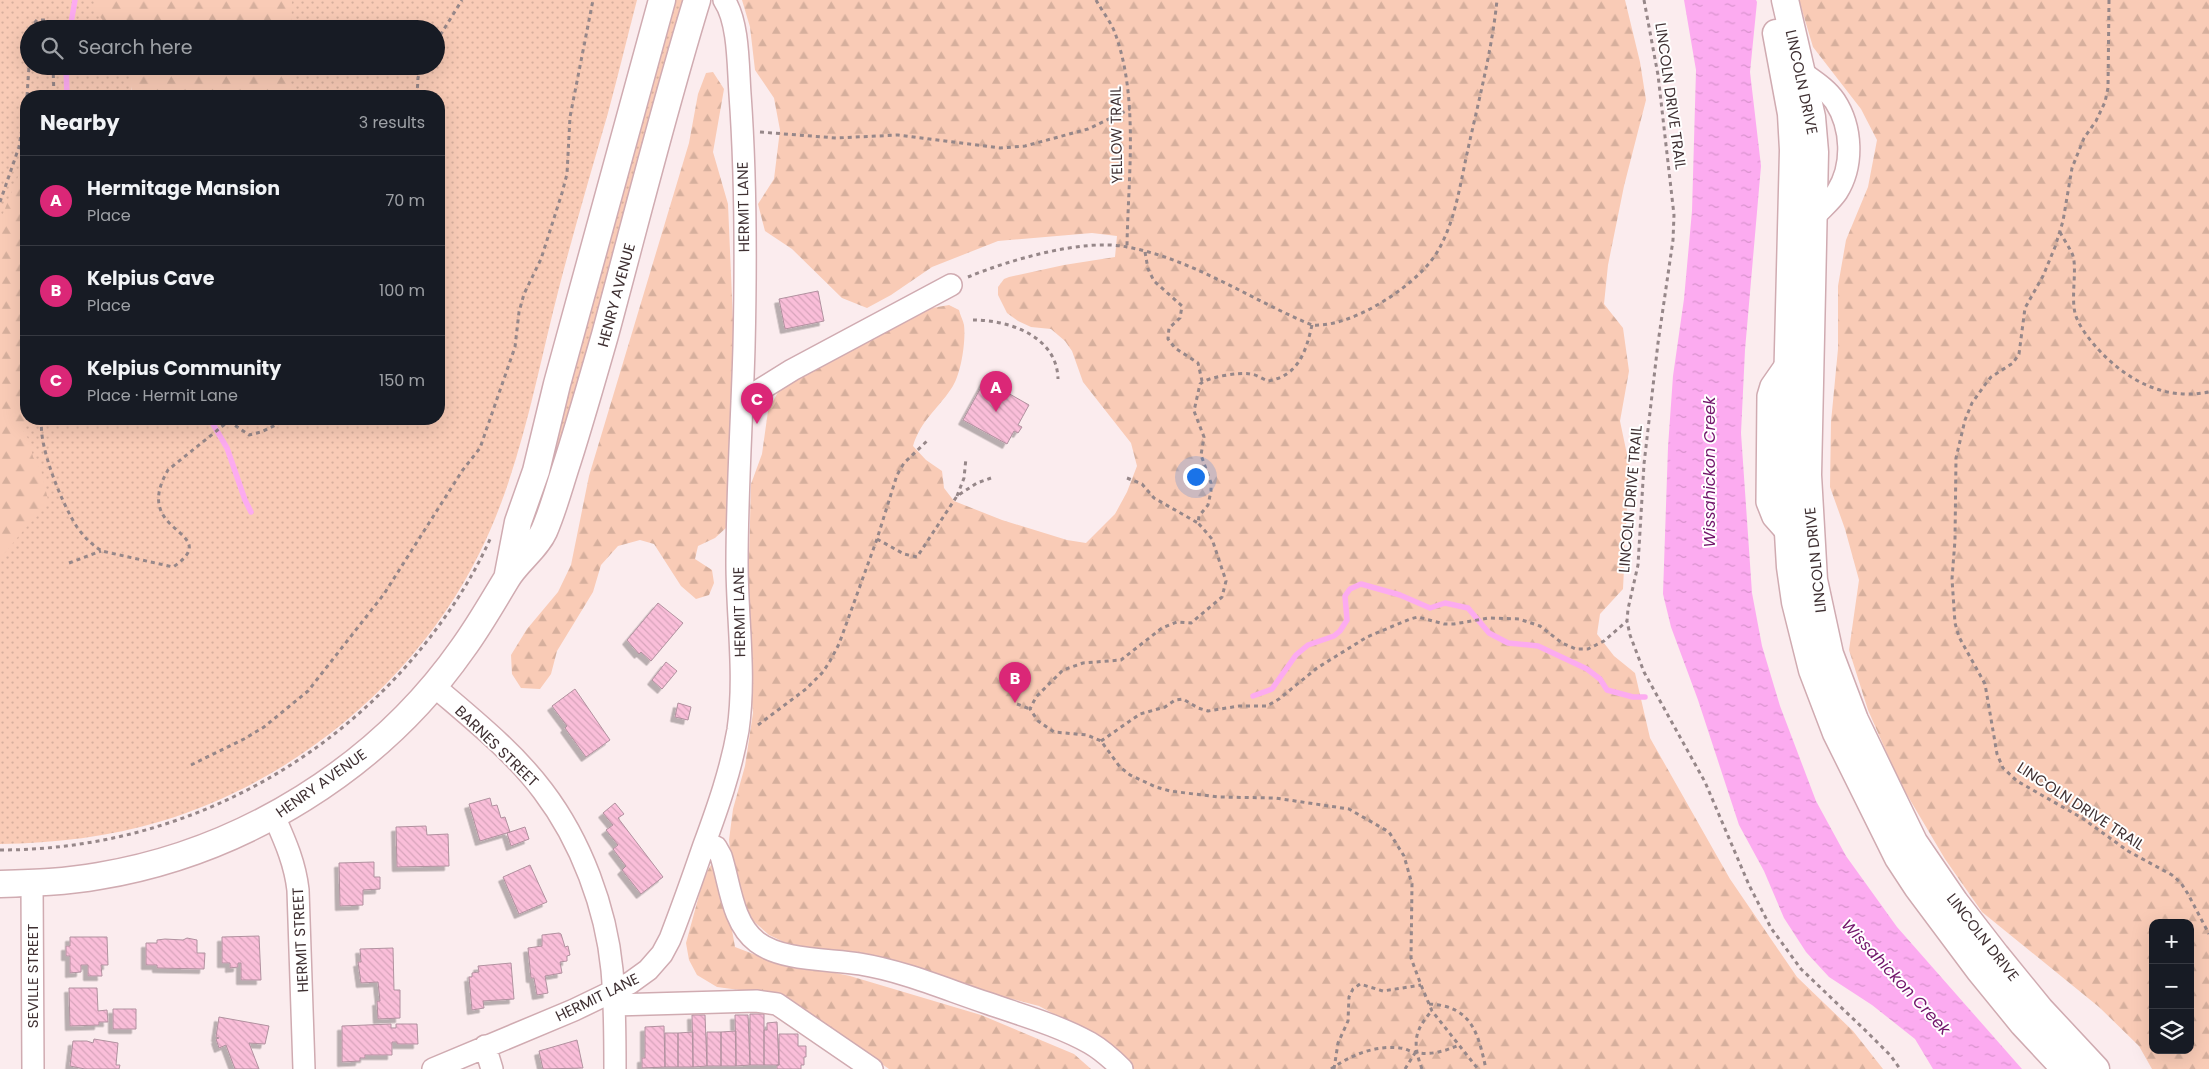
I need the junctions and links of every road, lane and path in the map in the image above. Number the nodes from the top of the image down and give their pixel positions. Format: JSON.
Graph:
{"nodes":[{"id":1,"x":462,"y":0,"type":"edge"},
{"id":2,"x":593,"y":0,"type":"edge"},
{"id":3,"x":662,"y":0,"type":"edge"},
{"id":4,"x":697,"y":0,"type":"edge"},
{"id":5,"x":724,"y":0,"type":"edge"},
{"id":6,"x":1096,"y":0,"type":"edge"},
{"id":7,"x":1497,"y":0,"type":"edge"},
{"id":8,"x":1644,"y":0,"type":"edge"},
{"id":9,"x":1770,"y":0,"type":"edge"},
{"id":10,"x":1785,"y":0,"type":"edge"},
{"id":11,"x":2109,"y":0,"type":"edge"},
{"id":12,"x":445,"y":27,"type":"edge"},
{"id":13,"x":1803,"y":73,"type":"junction"},
{"id":14,"x":28,"y":75,"type":"edge"},
{"id":15,"x":53,"y":75,"type":"edge"},
{"id":16,"x":419,"y":75,"type":"edge"},
{"id":17,"x":27,"y":90,"type":"edge"},
{"id":18,"x":54,"y":90,"type":"edge"},
{"id":19,"x":417,"y":90,"type":"edge"},
{"id":20,"x":1130,"y":109,"type":"junction"},
{"id":21,"x":742,"y":131,"type":"junction"},
{"id":22,"x":20,"y":141,"type":"edge"},
{"id":23,"x":0,"y":202,"type":"edge"},
{"id":24,"x":1814,"y":217,"type":"junction"},
{"id":25,"x":2060,"y":232,"type":"junction"},
{"id":26,"x":1127,"y":246,"type":"junction"},
{"id":27,"x":1145,"y":252,"type":"junction"},
{"id":28,"x":951,"y":285,"type":"joint"},
{"id":29,"x":973,"y":320,"type":"dead end"},
{"id":30,"x":1312,"y":325,"type":"junction"},
{"id":31,"x":1058,"y":379,"type":"dead end"},
{"id":32,"x":1202,"y":381,"type":"junction"},
{"id":33,"x":2209,"y":392,"type":"edge"},
{"id":34,"x":742,"y":401,"type":"junction"},
{"id":35,"x":42,"y":425,"type":"edge"},
{"id":36,"x":224,"y":425,"type":"edge"},
{"id":37,"x":234,"y":425,"type":"edge"},
{"id":38,"x":276,"y":425,"type":"edge"},
{"id":39,"x":927,"y":441,"type":"dead end"},
{"id":40,"x":966,"y":458,"type":"dead end"},
{"id":41,"x":991,"y":478,"type":"dead end"},
{"id":42,"x":1127,"y":478,"type":"dead end"},
{"id":43,"x":957,"y":496,"type":"junction"},
{"id":44,"x":1198,"y":523,"type":"junction"},
{"id":45,"x":494,"y":529,"type":"dead end"},
{"id":46,"x":877,"y":539,"type":"junction"},
{"id":47,"x":102,"y":551,"type":"junction"},
{"id":48,"x":69,"y":564,"type":"dead end"},
{"id":49,"x":508,"y":576,"type":"junction"},
{"id":50,"x":1627,"y":621,"type":"junction"},
{"id":51,"x":434,"y":686,"type":"junction"},
{"id":52,"x":1017,"y":704,"type":"dead end"},
{"id":53,"x":1030,"y":709,"type":"junction"},
{"id":54,"x":738,"y":728,"type":"junction"},
{"id":55,"x":1101,"y":741,"type":"junction"},
{"id":56,"x":191,"y":766,"type":"dead end"},
{"id":57,"x":274,"y":816,"type":"junction"},
{"id":58,"x":705,"y":843,"type":"junction"},
{"id":59,"x":0,"y":850,"type":"edge"},
{"id":60,"x":32,"y":883,"type":"junction"},
{"id":61,"x":0,"y":884,"type":"edge"},
{"id":62,"x":2209,"y":934,"type":"edge"},
{"id":63,"x":1421,"y":985,"type":"junction"},
{"id":64,"x":614,"y":998,"type":"junction"},
{"id":65,"x":1428,"y":1004,"type":"junction"},
{"id":66,"x":1432,"y":1011,"type":"junction"},
{"id":67,"x":1459,"y":1045,"type":"junction"},
{"id":68,"x":486,"y":1046,"type":"junction"},
{"id":69,"x":1416,"y":1053,"type":"junction"},
{"id":70,"x":1333,"y":1068,"type":"edge"},
{"id":71,"x":33,"y":1069,"type":"edge"},
{"id":72,"x":304,"y":1069,"type":"edge"},
{"id":73,"x":433,"y":1069,"type":"edge"},
{"id":74,"x":492,"y":1069,"type":"edge"},
{"id":75,"x":615,"y":1069,"type":"edge"},
{"id":76,"x":872,"y":1069,"type":"edge"},
{"id":77,"x":1122,"y":1069,"type":"edge"},
{"id":78,"x":1405,"y":1069,"type":"edge"},
{"id":79,"x":1422,"y":1069,"type":"edge"},
{"id":80,"x":1478,"y":1069,"type":"edge"},
{"id":81,"x":1486,"y":1069,"type":"edge"},
{"id":82,"x":1900,"y":1069,"type":"edge"},
{"id":83,"x":2065,"y":1069,"type":"edge"},
{"id":84,"x":2096,"y":1069,"type":"edge"}],
"edges":[{"from":1,"to":12,"type":"path"},
{"from":2,"to":56,"type":"path"},
{"from":3,"to":49,"type":"main road","name":"HENRY AVENUE"},
{"from":4,"to":49,"type":"main road","name":"HENRY AVENUE"},
{"from":5,"to":21,"type":"street","name":"HERMIT LANE"},
{"from":6,"to":20,"type":"path","name":"YELLOW TRAIL"},
{"from":7,"to":30,"type":"path"},
{"from":8,"to":50,"type":"path","name":"LINCOLN DRIVE TRAIL"},
{"from":9,"to":83,"type":"main road","name":"LINCOLN DRIVE"},
{"from":10,"to":13,"type":"main road","name":"LINCOLN DRIVE"},
{"from":11,"to":25,"type":"path","name":"LINCOLN DRIVE TRAIL"},
{"from":13,"to":24,"type":"main road","name":"LINCOLN DRIVE"},
{"from":13,"to":24,"type":"street"},
{"from":14,"to":17,"type":"path"},
{"from":15,"to":18,"type":"path"},
{"from":16,"to":19,"type":"path"},
{"from":20,"to":21,"type":"path"},
{"from":20,"to":26,"type":"path","name":"YELLOW TRAIL"},
{"from":21,"to":34,"type":"street","name":"HERMIT LANE"},
{"from":22,"to":23,"type":"path"},
{"from":24,"to":84,"type":"main road","name":"LINCOLN DRIVE"},
{"from":25,"to":33,"type":"path"},
{"from":25,"to":62,"type":"path","name":"LINCOLN DRIVE TRAIL"},
{"from":26,"to":27,"type":"path"},
{"from":26,"to":28,"type":"path"},
{"from":27,"to":30,"type":"path"},
{"from":27,"to":32,"type":"path"},
{"from":28,"to":34,"type":"street"},
{"from":29,"to":31,"type":"path"},
{"from":30,"to":32,"type":"path"},
{"from":32,"to":44,"type":"path"},
{"from":34,"to":54,"type":"street","name":"HERMIT LANE"},
{"from":35,"to":47,"type":"path"},
{"from":36,"to":47,"type":"path"},
{"from":37,"to":38,"type":"path"},
{"from":39,"to":46,"type":"path"},
{"from":40,"to":43,"type":"path"},
{"from":41,"to":43,"type":"path"},
{"from":42,"to":44,"type":"path"},
{"from":43,"to":46,"type":"path"},
{"from":44,"to":53,"type":"path"},
{"from":45,"to":59,"type":"path"},
{"from":46,"to":54,"type":"path"},
{"from":47,"to":48,"type":"path"},
{"from":49,"to":51,"type":"main road","name":"HENRY AVENUE"},
{"from":50,"to":55,"type":"path"},
{"from":50,"to":82,"type":"path","name":"LINCOLN DRIVE TRAIL"},
{"from":51,"to":57,"type":"main road","name":"HENRY AVENUE"},
{"from":51,"to":64,"type":"street","name":"BARNES STREET"},
{"from":52,"to":53,"type":"path"},
{"from":53,"to":55,"type":"path"},
{"from":54,"to":58,"type":"street","name":"HERMIT LANE"},
{"from":55,"to":63,"type":"path"},
{"from":57,"to":60,"type":"main road","name":"HENRY AVENUE"},
{"from":57,"to":72,"type":"street","name":"HERMIT STREET"},
{"from":58,"to":64,"type":"street","name":"HERMIT LANE"},
{"from":58,"to":77,"type":"street"},
{"from":60,"to":61,"type":"main road","name":"HENRY AVENUE"},
{"from":60,"to":71,"type":"street","name":"SEVILLE STREET"},
{"from":63,"to":65,"type":"path"},
{"from":63,"to":70,"type":"path"},
{"from":64,"to":68,"type":"street","name":"HERMIT LANE"},
{"from":64,"to":75,"type":"street","name":"BARNES STREET"},
{"from":64,"to":76,"type":"street"},
{"from":65,"to":66,"type":"path"},
{"from":65,"to":81,"type":"path"},
{"from":66,"to":67,"type":"path"},
{"from":66,"to":69,"type":"path"},
{"from":67,"to":69,"type":"path"},
{"from":67,"to":80,"type":"path"},
{"from":68,"to":73,"type":"street","name":"HERMIT LANE"},
{"from":68,"to":74,"type":"street"},
{"from":69,"to":70,"type":"path"},
{"from":69,"to":78,"type":"path"},
{"from":69,"to":79,"type":"path"}]}
